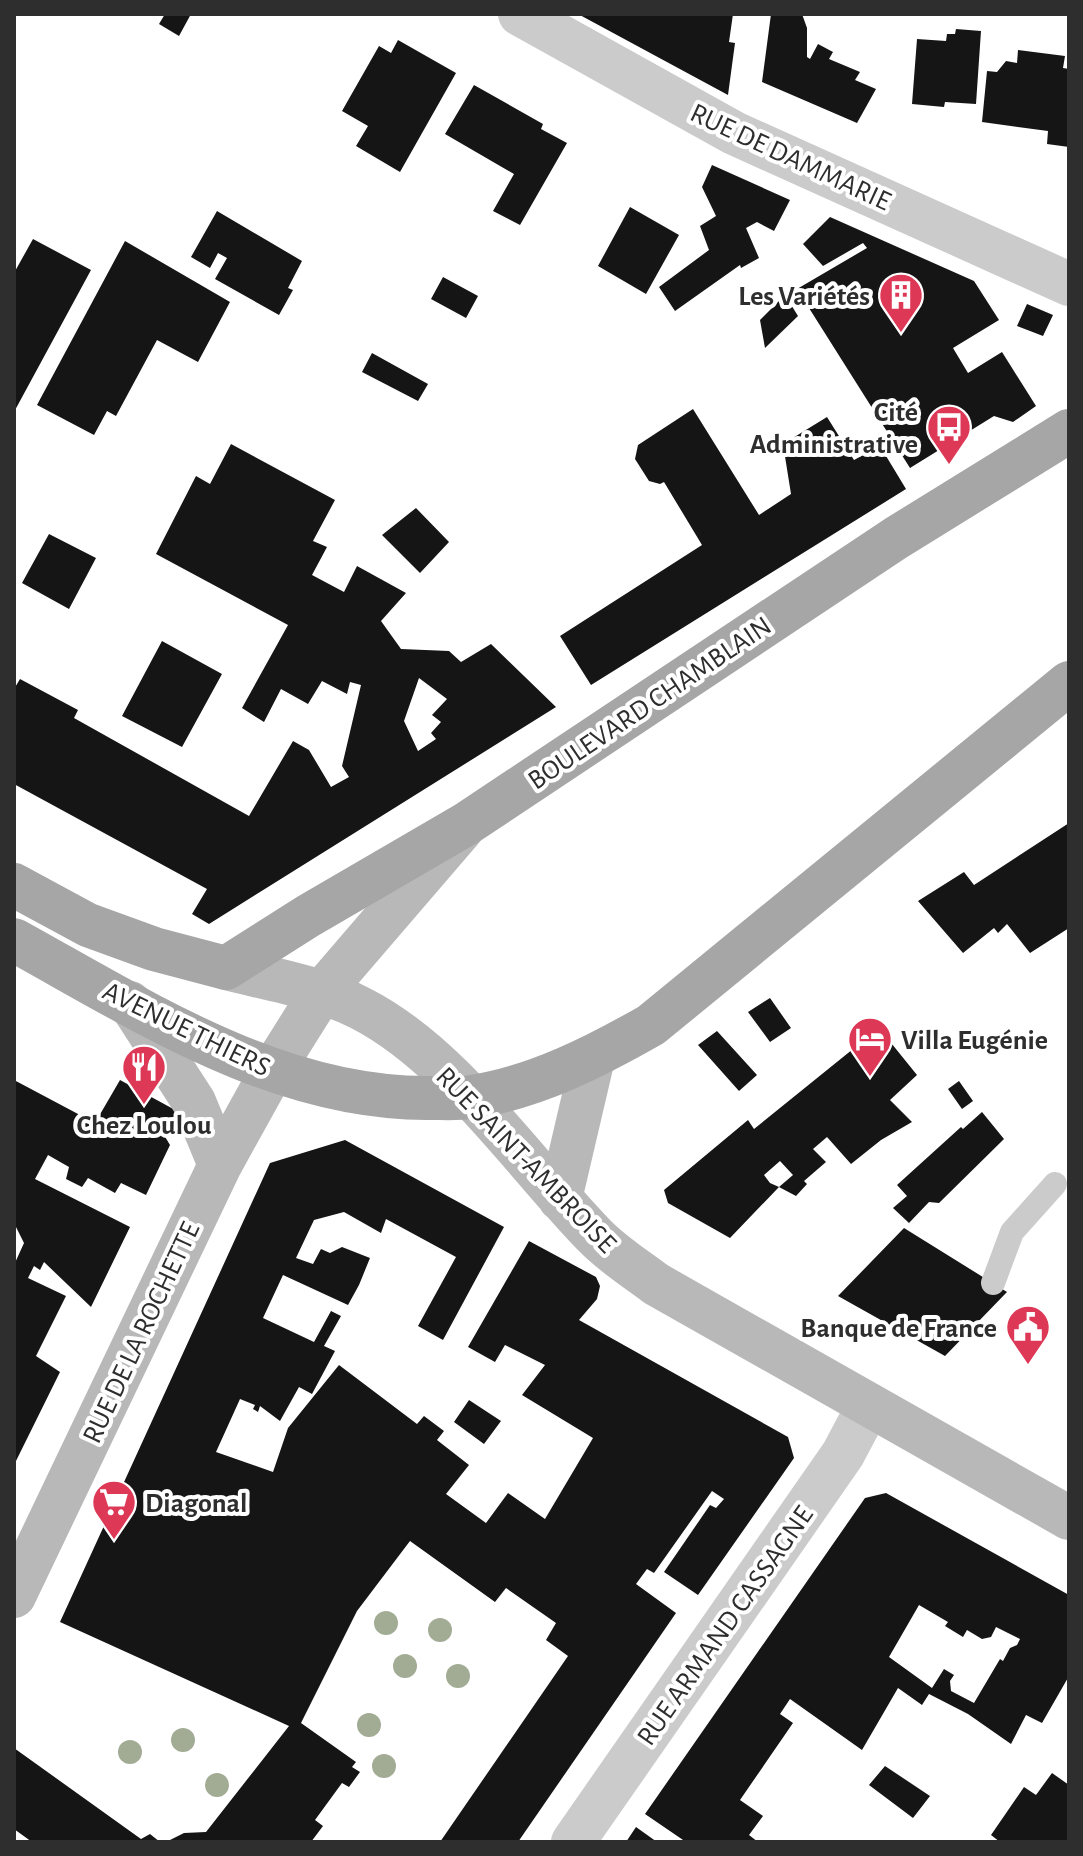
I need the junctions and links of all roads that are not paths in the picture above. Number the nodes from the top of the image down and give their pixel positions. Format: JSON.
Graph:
{"nodes":[{"id":1,"x":520,"y":14,"type":"edge"},
{"id":2,"x":1069,"y":284,"type":"edge"},
{"id":3,"x":1069,"y":431,"type":"edge"},
{"id":4,"x":1069,"y":683,"type":"edge"},
{"id":5,"x":466,"y":824,"type":"junction"},
{"id":6,"x":14,"y":885,"type":"edge"},
{"id":7,"x":14,"y":940,"type":"edge"},
{"id":8,"x":226,"y":968,"type":"junction"},
{"id":9,"x":321,"y":993,"type":"junction"},
{"id":10,"x":130,"y":1003,"type":"junction"},
{"id":11,"x":593,"y":1058,"type":"junction"},
{"id":12,"x":272,"y":1071,"type":"junction"},
{"id":13,"x":471,"y":1097,"type":"junction"},
{"id":14,"x":220,"y":1165,"type":"junction"},
{"id":15,"x":1055,"y":1184,"type":"dead end"},
{"id":16,"x":560,"y":1199,"type":"junction"},
{"id":17,"x":993,"y":1283,"type":"dead end"},
{"id":18,"x":869,"y":1405,"type":"junction"},
{"id":19,"x":1069,"y":1518,"type":"edge"},
{"id":20,"x":14,"y":1596,"type":"edge"},
{"id":21,"x":573,"y":1842,"type":"edge"}],
"edges":[{"from":1,"to":2,"type":"street","name":"RUE DE DAMMARIE"},
{"from":3,"to":5,"type":"main road","name":"BOULEVARD CHAMBLAIN"},
{"from":4,"to":11,"type":"main road"},
{"from":5,"to":8,"type":"main road","name":"BOULEVARD CHAMBLAIN"},
{"from":5,"to":9,"type":"main road","name":"RUE DE LA ROCHETTE"},
{"from":6,"to":8,"type":"main road","name":"AVENUE THIERS"},
{"from":7,"to":10,"type":"main road","name":"AVENUE THIERS"},
{"from":8,"to":9,"type":"main road","name":"RUE SAINT-AMBROISE"},
{"from":9,"to":12,"type":"main road","name":"RUE DE LA ROCHETTE"},
{"from":9,"to":13,"type":"main road","name":"RUE SAINT-AMBROISE"},
{"from":10,"to":12,"type":"main road","name":"AVENUE THIERS"},
{"from":10,"to":14,"type":"main road"},
{"from":11,"to":13,"type":"main road"},
{"from":11,"to":16,"type":"main road"},
{"from":12,"to":13,"type":"main road","name":"AVENUE THIERS"},
{"from":12,"to":14,"type":"main road","name":"RUE DE LA ROCHETTE"},
{"from":13,"to":16,"type":"main road","name":"RUE SAINT-AMBROISE"},
{"from":14,"to":20,"type":"main road","name":"RUE DE LA ROCHETTE"},
{"from":15,"to":17,"type":"lane"},
{"from":16,"to":18,"type":"main road","name":"RUE SAINT-AMBROISE"},
{"from":18,"to":19,"type":"main road","name":"RUE SAINT-AMBROISE"},
{"from":18,"to":21,"type":"street","name":"RUE ARMAND CASSAGNE"}]}
